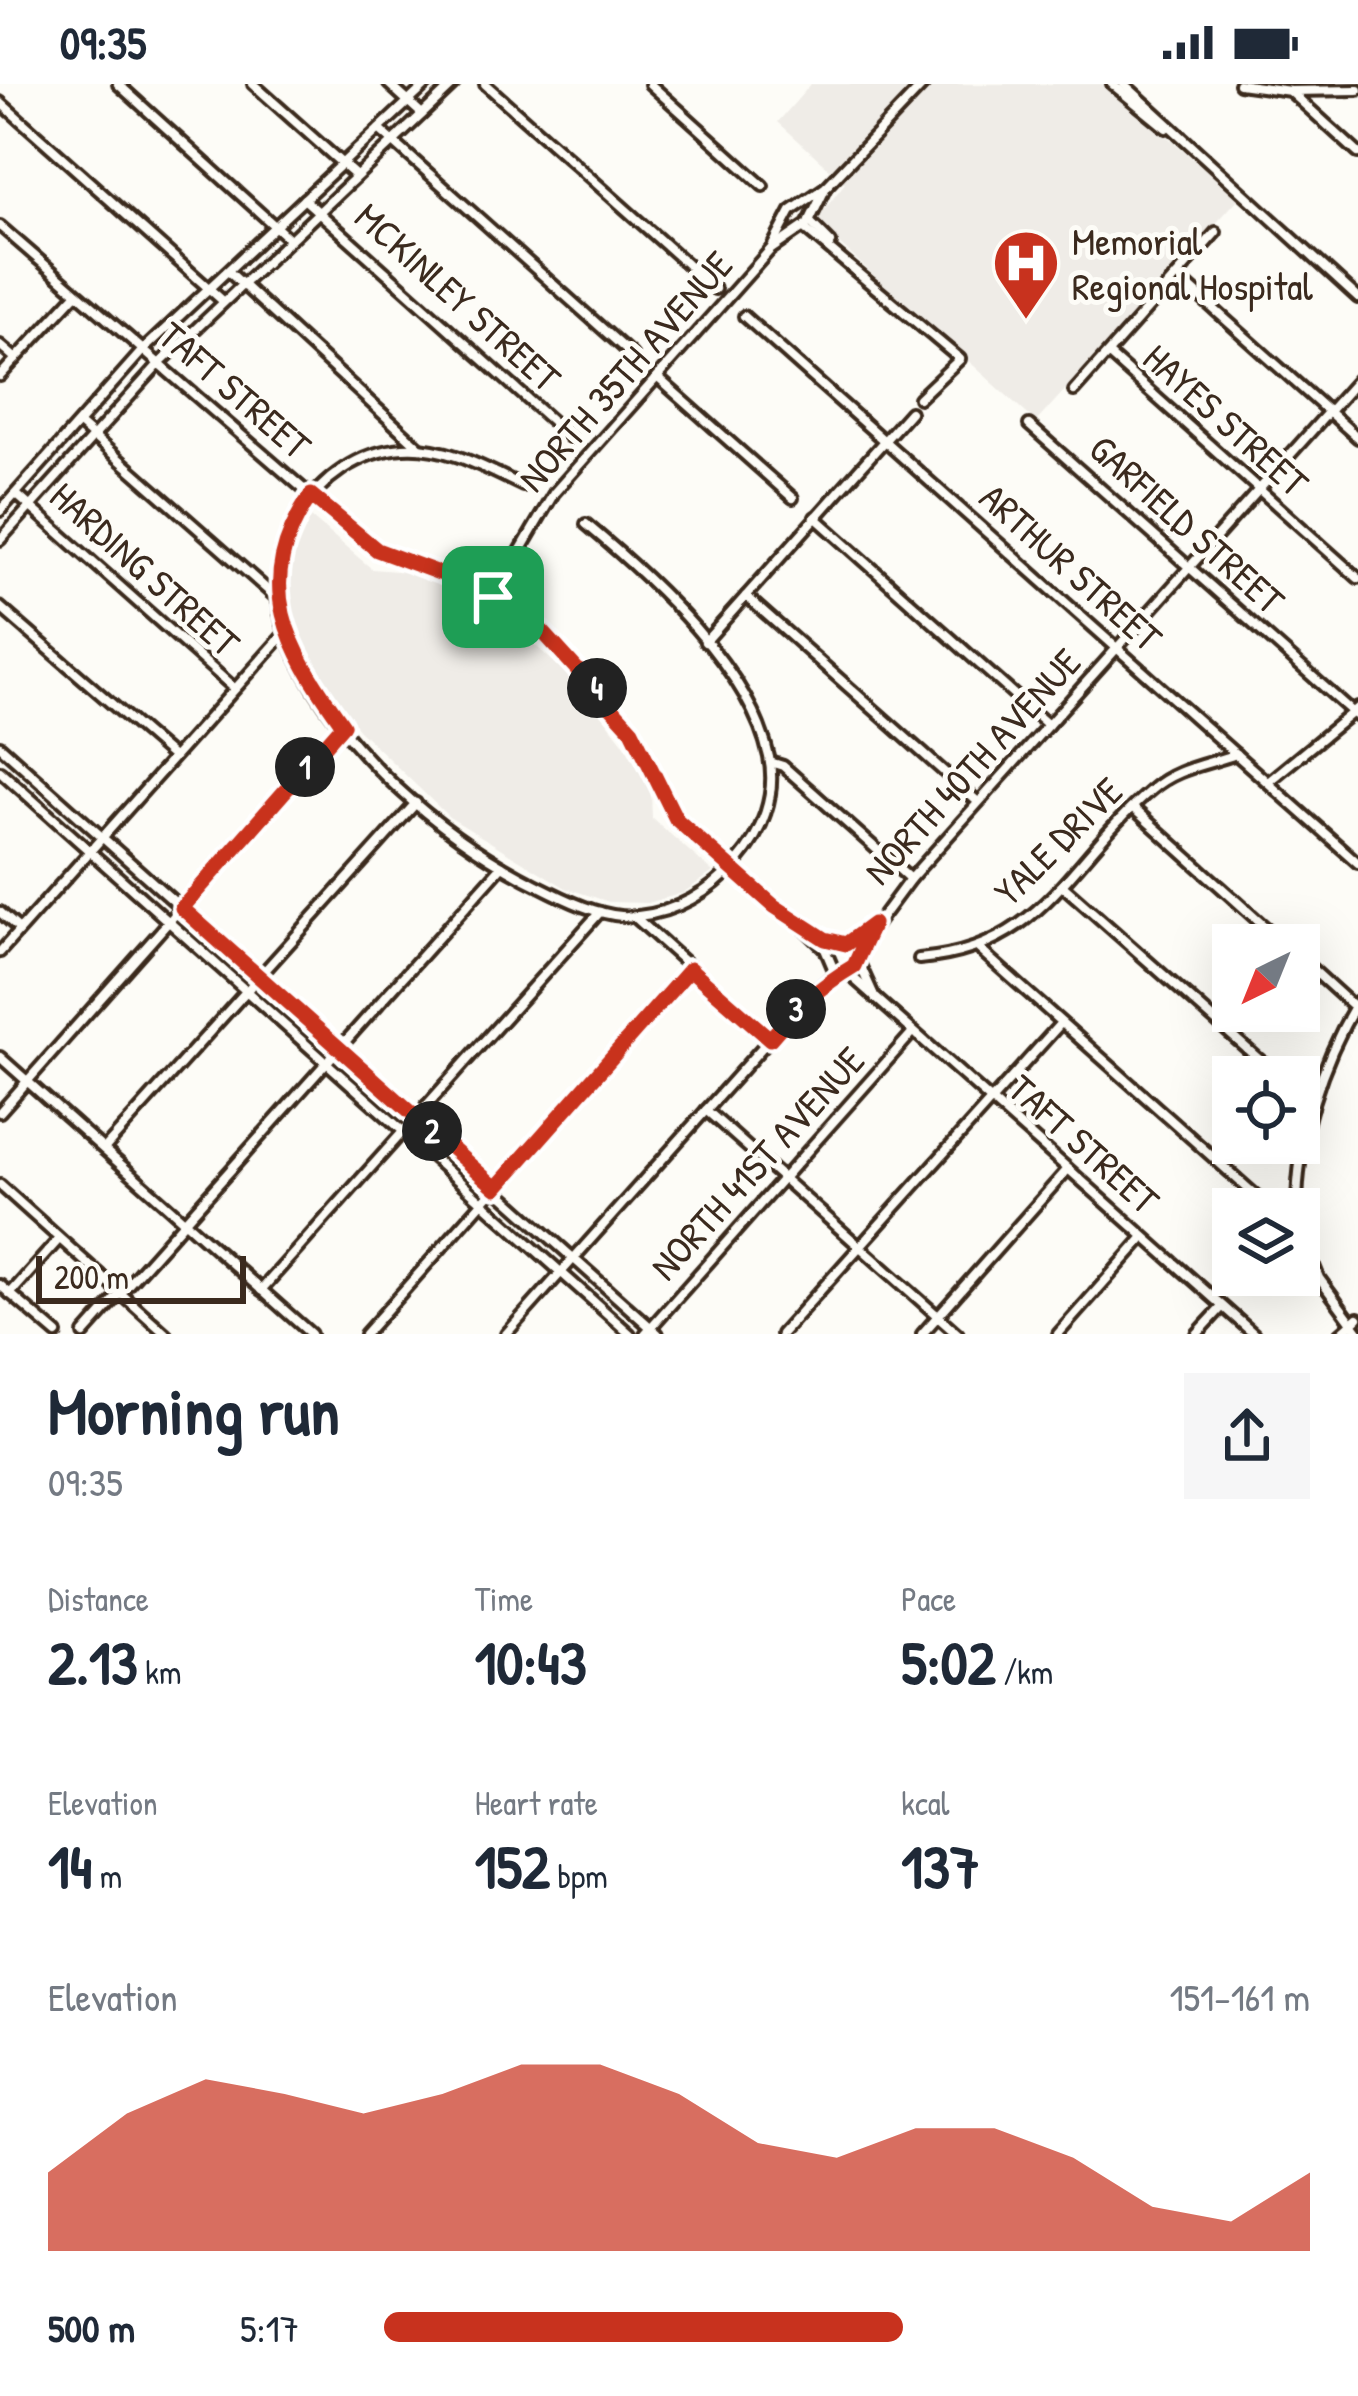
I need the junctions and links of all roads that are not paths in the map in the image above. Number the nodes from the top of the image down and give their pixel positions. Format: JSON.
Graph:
{"nodes":[{"id":1,"x":118,"y":84,"type":"edge"},
{"id":2,"x":253,"y":84,"type":"edge"},
{"id":3,"x":389,"y":84,"type":"edge"},
{"id":4,"x":427,"y":84,"type":"edge"},
{"id":5,"x":454,"y":84,"type":"edge"},
{"id":6,"x":485,"y":84,"type":"edge"},
{"id":7,"x":650,"y":84,"type":"edge"},
{"id":8,"x":910,"y":84,"type":"edge"},
{"id":9,"x":924,"y":84,"type":"edge"},
{"id":10,"x":1112,"y":84,"type":"edge"},
{"id":11,"x":1124,"y":84,"type":"edge"},
{"id":12,"x":1239,"y":84,"type":"edge"},
{"id":13,"x":1358,"y":90,"type":"edge"},
{"id":14,"x":1290,"y":91,"type":"junction"},
{"id":15,"x":907,"y":96,"type":"junction"},
{"id":16,"x":409,"y":101,"type":"junction"},
{"id":17,"x":0,"y":102,"type":"edge"},
{"id":18,"x":422,"y":113,"type":"junction"},
{"id":19,"x":380,"y":129,"type":"junction"},
{"id":20,"x":1170,"y":130,"type":"junction"},
{"id":21,"x":392,"y":141,"type":"junction"},
{"id":22,"x":1358,"y":153,"type":"edge"},
{"id":23,"x":342,"y":163,"type":"junction"},
{"id":24,"x":356,"y":176,"type":"junction"},
{"id":25,"x":763,"y":186,"type":"dead end"},
{"id":26,"x":826,"y":188,"type":"junction"},
{"id":27,"x":304,"y":200,"type":"junction"},
{"id":28,"x":800,"y":207,"type":"junction"},
{"id":29,"x":318,"y":212,"type":"junction"},
{"id":30,"x":802,"y":222,"type":"junction"},
{"id":31,"x":0,"y":226,"type":"edge"},
{"id":32,"x":276,"y":226,"type":"junction"},
{"id":33,"x":1216,"y":232,"type":"dead end"},
{"id":34,"x":290,"y":239,"type":"junction"},
{"id":35,"x":228,"y":271,"type":"junction"},
{"id":36,"x":1177,"y":276,"type":"junction"},
{"id":37,"x":241,"y":284,"type":"junction"},
{"id":38,"x":209,"y":289,"type":"junction"},
{"id":39,"x":715,"y":290,"type":"dead end"},
{"id":40,"x":76,"y":294,"type":"junction"},
{"id":41,"x":1358,"y":298,"type":"edge"},
{"id":42,"x":223,"y":302,"type":"junction"},
{"id":43,"x":744,"y":316,"type":"dead end"},
{"id":44,"x":0,"y":346,"type":"edge"},
{"id":45,"x":143,"y":350,"type":"junction"},
{"id":46,"x":1108,"y":354,"type":"junction"},
{"id":47,"x":632,"y":355,"type":"dead end"},
{"id":48,"x":16,"y":359,"type":"junction"},
{"id":49,"x":159,"y":364,"type":"junction"},
{"id":50,"x":0,"y":376,"type":"edge"},
{"id":51,"x":657,"y":377,"type":"junction"},
{"id":52,"x":1358,"y":379,"type":"edge"},
{"id":53,"x":1074,"y":391,"type":"dead end"},
{"id":54,"x":919,"y":398,"type":"dead end"},
{"id":55,"x":910,"y":412,"type":"dead end"},
{"id":56,"x":1330,"y":412,"type":"junction"},
{"id":57,"x":79,"y":424,"type":"junction"},
{"id":58,"x":1029,"y":424,"type":"dead end"},
{"id":59,"x":92,"y":436,"type":"junction"},
{"id":60,"x":1358,"y":438,"type":"edge"},
{"id":61,"x":572,"y":439,"type":"dead end"},
{"id":62,"x":884,"y":440,"type":"junction"},
{"id":63,"x":421,"y":448,"type":"junction"},
{"id":64,"x":523,"y":486,"type":"dead end"},
{"id":65,"x":1259,"y":490,"type":"junction"},
{"id":66,"x":16,"y":494,"type":"junction"},
{"id":67,"x":311,"y":495,"type":"junction"},
{"id":68,"x":794,"y":498,"type":"dead end"},
{"id":69,"x":30,"y":506,"type":"junction"},
{"id":70,"x":0,"y":512,"type":"edge"},
{"id":71,"x":815,"y":517,"type":"junction"},
{"id":72,"x":586,"y":524,"type":"dead end"},
{"id":73,"x":0,"y":540,"type":"edge"},
{"id":74,"x":1191,"y":567,"type":"junction"},
{"id":75,"x":1358,"y":578,"type":"edge"},
{"id":76,"x":746,"y":596,"type":"junction"},
{"id":77,"x":493,"y":597,"type":"junction"},
{"id":78,"x":279,"y":600,"type":"junction"},
{"id":79,"x":0,"y":607,"type":"edge"},
{"id":80,"x":286,"y":633,"type":"junction"},
{"id":81,"x":705,"y":641,"type":"junction"},
{"id":82,"x":1116,"y":648,"type":"junction"},
{"id":83,"x":235,"y":688,"type":"junction"},
{"id":84,"x":1356,"y":712,"type":"edge"},
{"id":85,"x":343,"y":725,"type":"junction"},
{"id":86,"x":1048,"y":725,"type":"junction"},
{"id":87,"x":0,"y":746,"type":"edge"},
{"id":88,"x":1235,"y":754,"type":"junction"},
{"id":89,"x":173,"y":758,"type":"junction"},
{"id":90,"x":770,"y":762,"type":"junction"},
{"id":91,"x":0,"y":771,"type":"edge"},
{"id":92,"x":1268,"y":782,"type":"junction"},
{"id":93,"x":978,"y":802,"type":"junction"},
{"id":94,"x":416,"y":803,"type":"junction"},
{"id":95,"x":1133,"y":808,"type":"junction"},
{"id":96,"x":103,"y":837,"type":"junction"},
{"id":97,"x":90,"y":851,"type":"junction"},
{"id":98,"x":1358,"y":862,"type":"edge"},
{"id":99,"x":502,"y":866,"type":"junction"},
{"id":100,"x":732,"y":869,"type":"junction"},
{"id":101,"x":910,"y":879,"type":"junction"},
{"id":102,"x":1064,"y":887,"type":"junction"},
{"id":103,"x":182,"y":908,"type":"junction"},
{"id":104,"x":0,"y":912,"type":"edge"},
{"id":105,"x":600,"y":912,"type":"junction"},
{"id":106,"x":662,"y":912,"type":"junction"},
{"id":107,"x":634,"y":917,"type":"junction"},
{"id":108,"x":169,"y":922,"type":"junction"},
{"id":109,"x":797,"y":922,"type":"junction"},
{"id":110,"x":873,"y":924,"type":"junction"},
{"id":111,"x":1262,"y":924,"type":"edge"},
{"id":112,"x":20,"y":929,"type":"junction"},
{"id":113,"x":652,"y":934,"type":"junction"},
{"id":114,"x":842,"y":944,"type":"junction"},
{"id":115,"x":979,"y":949,"type":"junction"},
{"id":116,"x":0,"y":952,"type":"edge"},
{"id":117,"x":829,"y":958,"type":"junction"},
{"id":118,"x":856,"y":958,"type":"junction"},
{"id":119,"x":919,"y":959,"type":"dead end"},
{"id":120,"x":690,"y":969,"type":"junction"},
{"id":121,"x":842,"y":971,"type":"junction"},
{"id":122,"x":1320,"y":974,"type":"edge"},
{"id":123,"x":260,"y":978,"type":"junction"},
{"id":124,"x":247,"y":992,"type":"junction"},
{"id":125,"x":808,"y":996,"type":"junction"},
{"id":126,"x":875,"y":998,"type":"junction"},
{"id":127,"x":1356,"y":1004,"type":"edge"},
{"id":128,"x":1060,"y":1024,"type":"junction"},
{"id":129,"x":913,"y":1031,"type":"junction"},
{"id":130,"x":770,"y":1039,"type":"junction"},
{"id":131,"x":338,"y":1048,"type":"junction"},
{"id":132,"x":1255,"y":1056,"type":"edge"},
{"id":133,"x":0,"y":1057,"type":"edge"},
{"id":134,"x":326,"y":1062,"type":"junction"},
{"id":135,"x":27,"y":1081,"type":"junction"},
{"id":136,"x":1320,"y":1088,"type":"edge"},
{"id":137,"x":991,"y":1100,"type":"junction"},
{"id":138,"x":706,"y":1110,"type":"junction"},
{"id":139,"x":0,"y":1112,"type":"edge"},
{"id":140,"x":418,"y":1118,"type":"junction"},
{"id":141,"x":405,"y":1132,"type":"junction"},
{"id":142,"x":104,"y":1149,"type":"junction"},
{"id":143,"x":1068,"y":1169,"type":"junction"},
{"id":144,"x":782,"y":1178,"type":"junction"},
{"id":145,"x":0,"y":1186,"type":"edge"},
{"id":146,"x":496,"y":1188,"type":"junction"},
{"id":147,"x":1246,"y":1188,"type":"edge"},
{"id":148,"x":483,"y":1202,"type":"junction"},
{"id":149,"x":183,"y":1221,"type":"junction"},
{"id":150,"x":1144,"y":1238,"type":"junction"},
{"id":151,"x":59,"y":1239,"type":"junction"},
{"id":152,"x":859,"y":1247,"type":"junction"},
{"id":153,"x":574,"y":1258,"type":"junction"},
{"id":154,"x":561,"y":1273,"type":"junction"},
{"id":155,"x":1320,"y":1279,"type":"edge"},
{"id":156,"x":0,"y":1285,"type":"edge"},
{"id":157,"x":261,"y":1290,"type":"junction"},
{"id":158,"x":120,"y":1292,"type":"junction"},
{"id":159,"x":10,"y":1294,"type":"junction"},
{"id":160,"x":1222,"y":1306,"type":"junction"},
{"id":161,"x":938,"y":1316,"type":"junction"},
{"id":162,"x":1357,"y":1328,"type":"edge"},
{"id":163,"x":651,"y":1332,"type":"edge"},
{"id":164,"x":57,"y":1334,"type":"edge"},
{"id":165,"x":84,"y":1334,"type":"edge"},
{"id":166,"x":166,"y":1334,"type":"edge"},
{"id":167,"x":311,"y":1334,"type":"edge"},
{"id":168,"x":364,"y":1334,"type":"edge"},
{"id":169,"x":506,"y":1334,"type":"edge"},
{"id":170,"x":630,"y":1334,"type":"edge"},
{"id":171,"x":781,"y":1334,"type":"edge"},
{"id":172,"x":922,"y":1334,"type":"edge"},
{"id":173,"x":958,"y":1334,"type":"edge"},
{"id":174,"x":1058,"y":1334,"type":"edge"},
{"id":175,"x":1197,"y":1334,"type":"edge"},
{"id":176,"x":1254,"y":1334,"type":"edge"},
{"id":177,"x":1340,"y":1334,"type":"edge"}],
"edges":[{"from":1,"to":32,"type":"street","name":"MCKINLEY STREET"},
{"from":2,"to":23,"type":"street"},
{"from":3,"to":16,"type":"street"},
{"from":4,"to":16,"type":"street"},
{"from":5,"to":18,"type":"street"},
{"from":6,"to":39,"type":"street"},
{"from":7,"to":25,"type":"street"},
{"from":8,"to":15,"type":"street","name":"NORTH 35TH AVENUE"},
{"from":9,"to":15,"type":"street","name":"NORTH 35TH AVENUE"},
{"from":10,"to":20,"type":"street"},
{"from":11,"to":20,"type":"street"},
{"from":12,"to":14,"type":"street"},
{"from":13,"to":14,"type":"street"},
{"from":14,"to":22,"type":"street"},
{"from":15,"to":26,"type":"street","name":"NORTH 35TH AVENUE"},
{"from":16,"to":18,"type":"street"},
{"from":16,"to":19,"type":"street"},
{"from":17,"to":38,"type":"street"},
{"from":18,"to":21,"type":"street"},
{"from":19,"to":21,"type":"street"},
{"from":19,"to":23,"type":"street"},
{"from":20,"to":41,"type":"street"},
{"from":21,"to":24,"type":"street"},
{"from":21,"to":47,"type":"street"},
{"from":23,"to":24,"type":"street"},
{"from":23,"to":27,"type":"street"},
{"from":24,"to":29,"type":"street"},
{"from":26,"to":28,"type":"street","name":"NORTH 35TH AVENUE"},
{"from":26,"to":30,"type":"street","name":"NORTH 35TH AVENUE"},
{"from":27,"to":29,"type":"street","name":"MCKINLEY STREET"},
{"from":27,"to":32,"type":"street"},
{"from":28,"to":30,"type":"street"},
{"from":28,"to":30,"type":"street","name":"NORTH 35TH AVENUE"},
{"from":29,"to":34,"type":"street"},
{"from":29,"to":61,"type":"street","name":"MCKINLEY STREET"},
{"from":30,"to":51,"type":"street","name":"NORTH 35TH AVENUE"},
{"from":30,"to":54,"type":"street"},
{"from":31,"to":40,"type":"street","name":"TAFT STREET"},
{"from":32,"to":34,"type":"street","name":"MCKINLEY STREET"},
{"from":32,"to":35,"type":"street"},
{"from":33,"to":36,"type":"street"},
{"from":34,"to":37,"type":"street"},
{"from":35,"to":37,"type":"street"},
{"from":35,"to":38,"type":"street"},
{"from":36,"to":46,"type":"street"},
{"from":36,"to":56,"type":"street"},
{"from":37,"to":42,"type":"street"},
{"from":37,"to":63,"type":"street"},
{"from":38,"to":42,"type":"street"},
{"from":38,"to":45,"type":"street"},
{"from":40,"to":45,"type":"street","name":"TAFT STREET"},
{"from":40,"to":48,"type":"street"},
{"from":42,"to":49,"type":"street"},
{"from":43,"to":62,"type":"street","name":"ARTHUR STREET"},
{"from":44,"to":48,"type":"street"},
{"from":45,"to":49,"type":"street","name":"TAFT STREET"},
{"from":45,"to":57,"type":"street"},
{"from":46,"to":53,"type":"street"},
{"from":46,"to":65,"type":"street","name":"HAYES STREET"},
{"from":48,"to":50,"type":"street"},
{"from":49,"to":59,"type":"street"},
{"from":49,"to":67,"type":"street","name":"TAFT STREET"},
{"from":51,"to":68,"type":"street"},
{"from":51,"to":77,"type":"street","name":"NORTH 35TH AVENUE"},
{"from":52,"to":56,"type":"street","name":"NORTH 40TH AVENUE"},
{"from":55,"to":62,"type":"street"},
{"from":56,"to":60,"type":"street"},
{"from":56,"to":65,"type":"street","name":"NORTH 40TH AVENUE"},
{"from":57,"to":59,"type":"street"},
{"from":57,"to":66,"type":"street"},
{"from":58,"to":74,"type":"street","name":"GARFIELD STREET"},
{"from":59,"to":69,"type":"street"},
{"from":59,"to":78,"type":"street"},
{"from":62,"to":71,"type":"street"},
{"from":62,"to":82,"type":"street","name":"ARTHUR STREET"},
{"from":63,"to":64,"type":"street"},
{"from":63,"to":67,"type":"street"},
{"from":65,"to":74,"type":"street","name":"NORTH 40TH AVENUE"},
{"from":65,"to":75,"type":"street","name":"HAYES STREET"},
{"from":66,"to":69,"type":"street","name":"HARDING STREET"},
{"from":66,"to":70,"type":"street"},
{"from":67,"to":77,"type":"street","name":"TAFT STREET"},
{"from":67,"to":78,"type":"street"},
{"from":69,"to":73,"type":"street"},
{"from":69,"to":83,"type":"street","name":"HARDING STREET"},
{"from":71,"to":76,"type":"street"},
{"from":71,"to":86,"type":"street"},
{"from":72,"to":81,"type":"street"},
{"from":74,"to":82,"type":"street","name":"NORTH 40TH AVENUE"},
{"from":74,"to":84,"type":"street","name":"GARFIELD STREET"},
{"from":76,"to":81,"type":"street"},
{"from":76,"to":93,"type":"street"},
{"from":77,"to":100,"type":"street","name":"TAFT STREET"},
{"from":78,"to":80,"type":"street"},
{"from":79,"to":89,"type":"street"},
{"from":80,"to":83,"type":"street"},
{"from":80,"to":85,"type":"street"},
{"from":81,"to":90,"type":"street"},
{"from":82,"to":86,"type":"street","name":"NORTH 40TH AVENUE"},
{"from":82,"to":88,"type":"street","name":"ARTHUR STREET"},
{"from":83,"to":89,"type":"street"},
{"from":84,"to":92,"type":"street"},
{"from":85,"to":94,"type":"street"},
{"from":85,"to":103,"type":"street"},
{"from":86,"to":93,"type":"street","name":"NORTH 40TH AVENUE"},
{"from":87,"to":96,"type":"street"},
{"from":88,"to":92,"type":"street","name":"ARTHUR STREET"},
{"from":88,"to":95,"type":"street","name":"YALE DRIVE"},
{"from":89,"to":96,"type":"street"},
{"from":90,"to":100,"type":"street"},
{"from":90,"to":101,"type":"street"},
{"from":91,"to":97,"type":"street"},
{"from":92,"to":98,"type":"street","name":"ARTHUR STREET"},
{"from":93,"to":101,"type":"street","name":"NORTH 40TH AVENUE"},
{"from":94,"to":99,"type":"street"},
{"from":94,"to":123,"type":"street"},
{"from":95,"to":102,"type":"street","name":"YALE DRIVE"},
{"from":95,"to":111,"type":"street"},
{"from":96,"to":97,"type":"street"},
{"from":96,"to":103,"type":"street"},
{"from":97,"to":108,"type":"street"},
{"from":97,"to":112,"type":"street"},
{"from":99,"to":105,"type":"street"},
{"from":99,"to":131,"type":"street"},
{"from":100,"to":106,"type":"street"},
{"from":100,"to":109,"type":"street","name":"TAFT STREET"},
{"from":101,"to":110,"type":"street","name":"NORTH 40TH AVENUE"},
{"from":102,"to":115,"type":"street","name":"YALE DRIVE"},
{"from":102,"to":132,"type":"street"},
{"from":103,"to":108,"type":"street"},
{"from":103,"to":123,"type":"street"},
{"from":104,"to":112,"type":"street"},
{"from":105,"to":107,"type":"street"},
{"from":105,"to":140,"type":"street"},
{"from":106,"to":107,"type":"street"},
{"from":106,"to":113,"type":"street"},
{"from":107,"to":113,"type":"street"},
{"from":108,"to":124,"type":"street"},
{"from":108,"to":135,"type":"street"},
{"from":109,"to":114,"type":"street","name":"TAFT STREET"},
{"from":109,"to":117,"type":"street","name":"TAFT STREET"},
{"from":110,"to":114,"type":"street","name":"NORTH 40TH AVENUE"},
{"from":110,"to":118,"type":"street","name":"NORTH 40TH AVENUE"},
{"from":112,"to":116,"type":"street"},
{"from":113,"to":120,"type":"street"},
{"from":114,"to":117,"type":"street","name":"NORTH 40TH AVENUE"},
{"from":114,"to":118,"type":"street","name":"TAFT STREET"},
{"from":115,"to":119,"type":"street","name":"YALE DRIVE"},
{"from":115,"to":128,"type":"street"},
{"from":117,"to":121,"type":"street","name":"TAFT STREET"},
{"from":117,"to":125,"type":"street"},
{"from":118,"to":121,"type":"street"},
{"from":118,"to":126,"type":"street","name":"TAFT STREET"},
{"from":120,"to":130,"type":"street"},
{"from":120,"to":146,"type":"street"},
{"from":121,"to":125,"type":"street"},
{"from":121,"to":126,"type":"street","name":"TAFT STREET"},
{"from":122,"to":127,"type":"street"},
{"from":123,"to":124,"type":"street"},
{"from":123,"to":131,"type":"street"},
{"from":124,"to":134,"type":"street"},
{"from":124,"to":142,"type":"street"},
{"from":125,"to":130,"type":"street"},
{"from":126,"to":129,"type":"street","name":"TAFT STREET"},
{"from":127,"to":136,"type":"street"},
{"from":128,"to":137,"type":"street"},
{"from":128,"to":147,"type":"street"},
{"from":129,"to":137,"type":"street","name":"TAFT STREET"},
{"from":129,"to":144,"type":"street","name":"NORTH 41ST AVENUE"},
{"from":130,"to":138,"type":"street"},
{"from":131,"to":134,"type":"street"},
{"from":131,"to":140,"type":"street"},
{"from":133,"to":135,"type":"street"},
{"from":134,"to":141,"type":"street"},
{"from":134,"to":149,"type":"street"},
{"from":135,"to":139,"type":"street"},
{"from":135,"to":142,"type":"street"},
{"from":137,"to":143,"type":"street","name":"TAFT STREET"},
{"from":137,"to":152,"type":"street"},
{"from":138,"to":144,"type":"street"},
{"from":138,"to":153,"type":"street"},
{"from":140,"to":141,"type":"street"},
{"from":140,"to":146,"type":"street"},
{"from":141,"to":148,"type":"street"},
{"from":141,"to":157,"type":"street"},
{"from":142,"to":149,"type":"street"},
{"from":143,"to":150,"type":"street","name":"TAFT STREET"},
{"from":143,"to":161,"type":"street"},
{"from":144,"to":152,"type":"street"},
{"from":144,"to":163,"type":"street","name":"NORTH 41ST AVENUE"},
{"from":145,"to":151,"type":"street"},
{"from":146,"to":148,"type":"street"},
{"from":146,"to":153,"type":"street"},
{"from":148,"to":154,"type":"street"},
{"from":148,"to":168,"type":"street"},
{"from":149,"to":157,"type":"street"},
{"from":149,"to":158,"type":"street"},
{"from":150,"to":160,"type":"street","name":"TAFT STREET"},
{"from":150,"to":174,"type":"street"},
{"from":151,"to":158,"type":"street"},
{"from":151,"to":159,"type":"street"},
{"from":152,"to":161,"type":"street"},
{"from":152,"to":171,"type":"street"},
{"from":153,"to":154,"type":"street"},
{"from":153,"to":163,"type":"street"},
{"from":154,"to":169,"type":"street"},
{"from":154,"to":170,"type":"street"},
{"from":155,"to":162,"type":"street"},
{"from":156,"to":159,"type":"street"},
{"from":157,"to":167,"type":"street"},
{"from":158,"to":165,"type":"street"},
{"from":158,"to":166,"type":"street"},
{"from":159,"to":164,"type":"street"},
{"from":160,"to":175,"type":"street"},
{"from":160,"to":176,"type":"street","name":"TAFT STREET"},
{"from":161,"to":172,"type":"street"},
{"from":161,"to":173,"type":"street"},
{"from":162,"to":177,"type":"street"}]}
